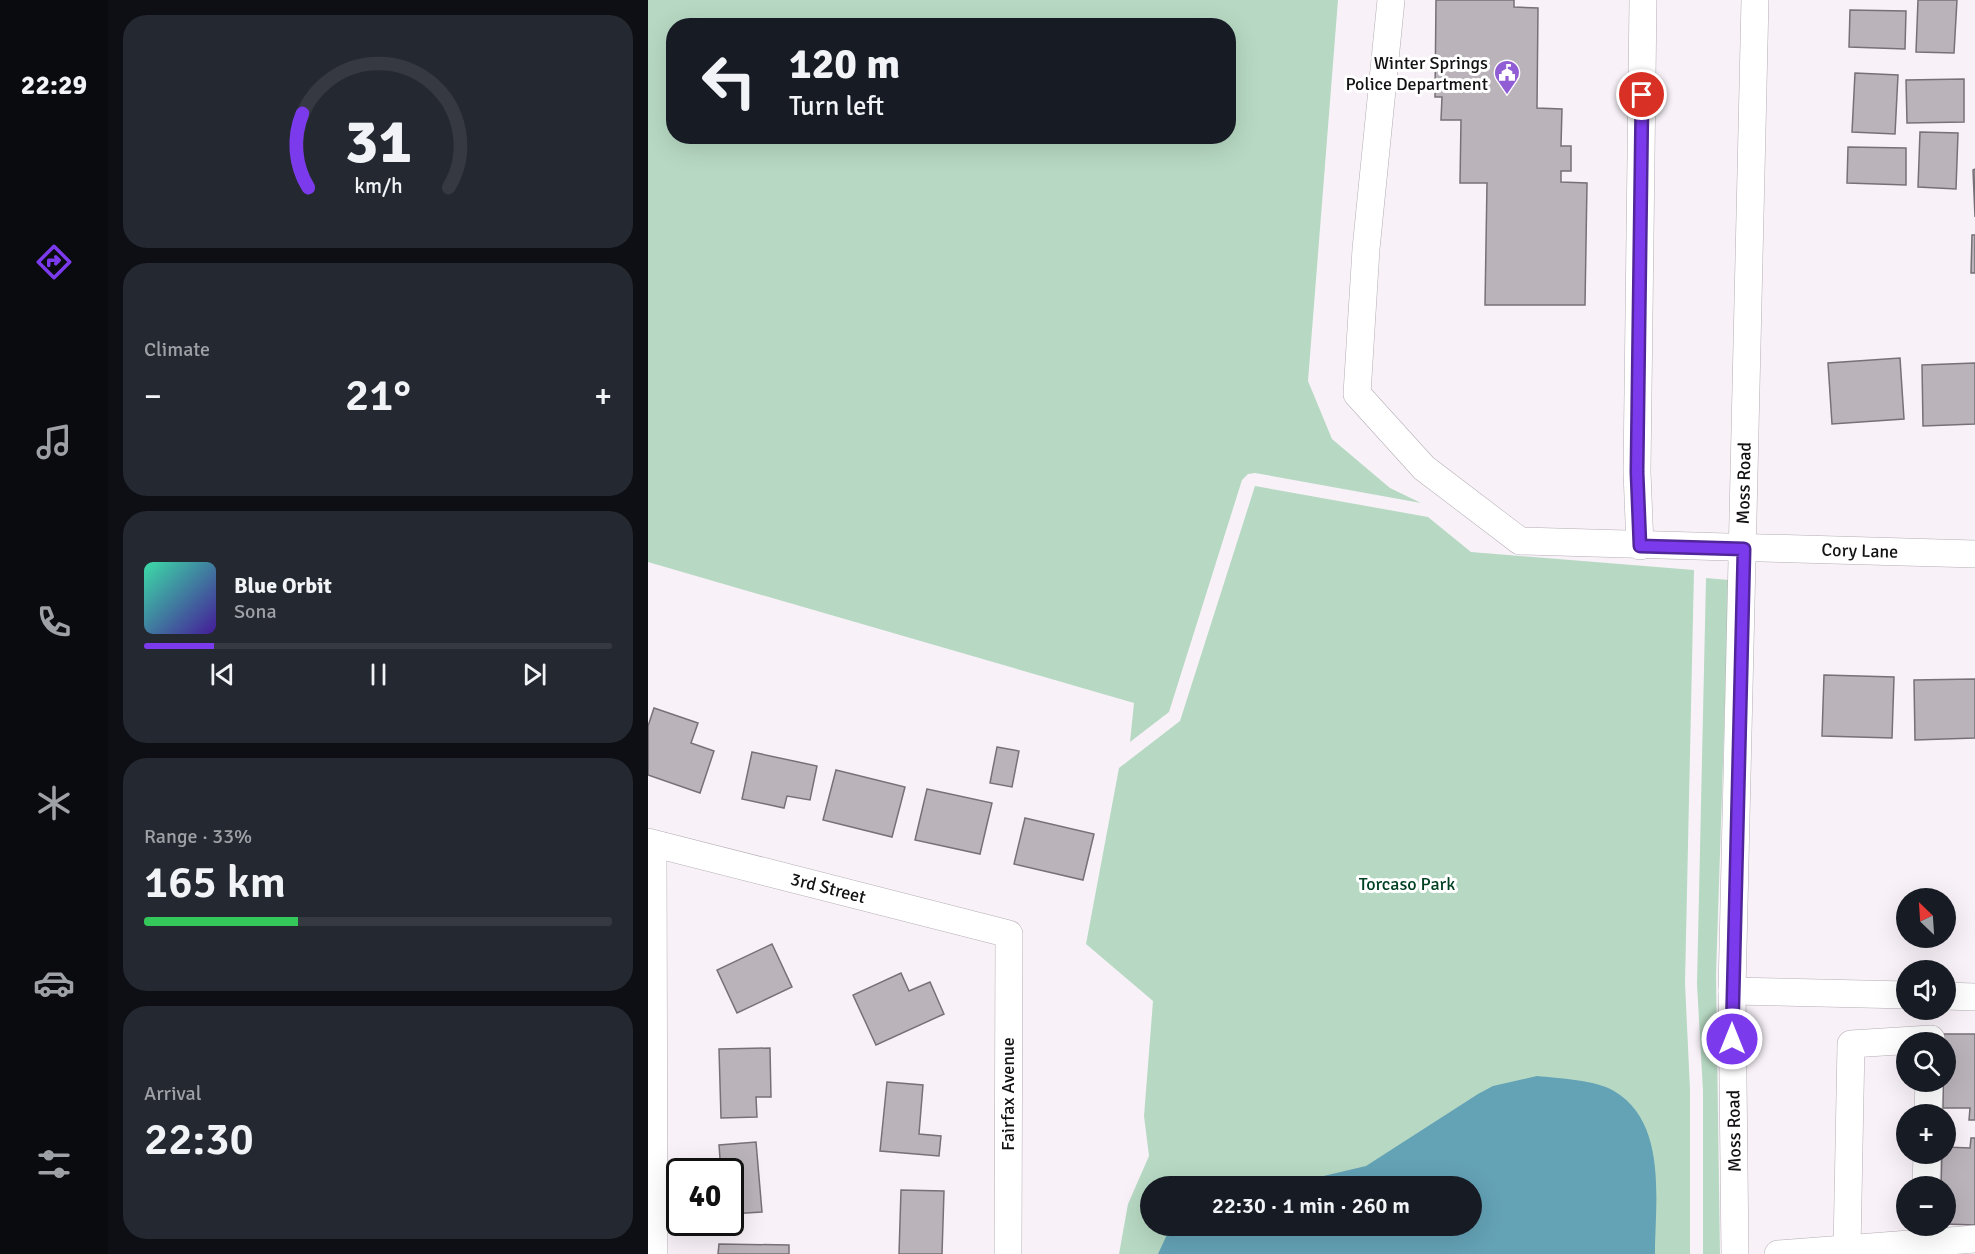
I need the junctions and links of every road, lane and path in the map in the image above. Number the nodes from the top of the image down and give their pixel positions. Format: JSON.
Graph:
{"nodes":[{"id":1,"x":1391,"y":0,"type":"edge"},
{"id":2,"x":1643,"y":0,"type":"edge"},
{"id":3,"x":1755,"y":0,"type":"edge"},
{"id":4,"x":1640,"y":546,"type":"junction"},
{"id":5,"x":1744,"y":549,"type":"junction"},
{"id":6,"x":1975,"y":554,"type":"edge"},
{"id":7,"x":650,"y":843,"type":"edge"},
{"id":8,"x":1009,"y":934,"type":"joint"},
{"id":9,"x":1732,"y":991,"type":"junction"},
{"id":10,"x":1896,"y":995,"type":"edge"},
{"id":11,"x":1956,"y":996,"type":"edge"},
{"id":12,"x":1975,"y":997,"type":"edge"},
{"id":13,"x":1896,"y":1041,"type":"edge"},
{"id":14,"x":1914,"y":1236,"type":"edge"},
{"id":15,"x":1944,"y":1236,"type":"edge"},
{"id":16,"x":1975,"y":1239,"type":"edge"},
{"id":17,"x":1847,"y":1249,"type":"junction"},
{"id":18,"x":654,"y":1254,"type":"edge"},
{"id":19,"x":1008,"y":1254,"type":"edge"},
{"id":20,"x":1735,"y":1254,"type":"edge"},
{"id":21,"x":1778,"y":1254,"type":"edge"}],
"edges":[{"from":1,"to":4,"type":"street","name":"Cory Lane"},
{"from":2,"to":4,"type":"street"},
{"from":3,"to":5,"type":"street","name":"Moss Road"},
{"from":4,"to":5,"type":"street","name":"Cory Lane"},
{"from":5,"to":6,"type":"street","name":"Cory Lane"},
{"from":5,"to":9,"type":"street","name":"Moss Road"},
{"from":7,"to":8,"type":"street","name":"3rd Street"},
{"from":7,"to":18,"type":"street"},
{"from":8,"to":19,"type":"street","name":"Fairfax Avenue"},
{"from":9,"to":10,"type":"street"},
{"from":9,"to":20,"type":"street","name":"Moss Road"},
{"from":11,"to":12,"type":"street"},
{"from":13,"to":17,"type":"street"},
{"from":14,"to":17,"type":"street"},
{"from":15,"to":16,"type":"street"},
{"from":17,"to":21,"type":"street"}]}
